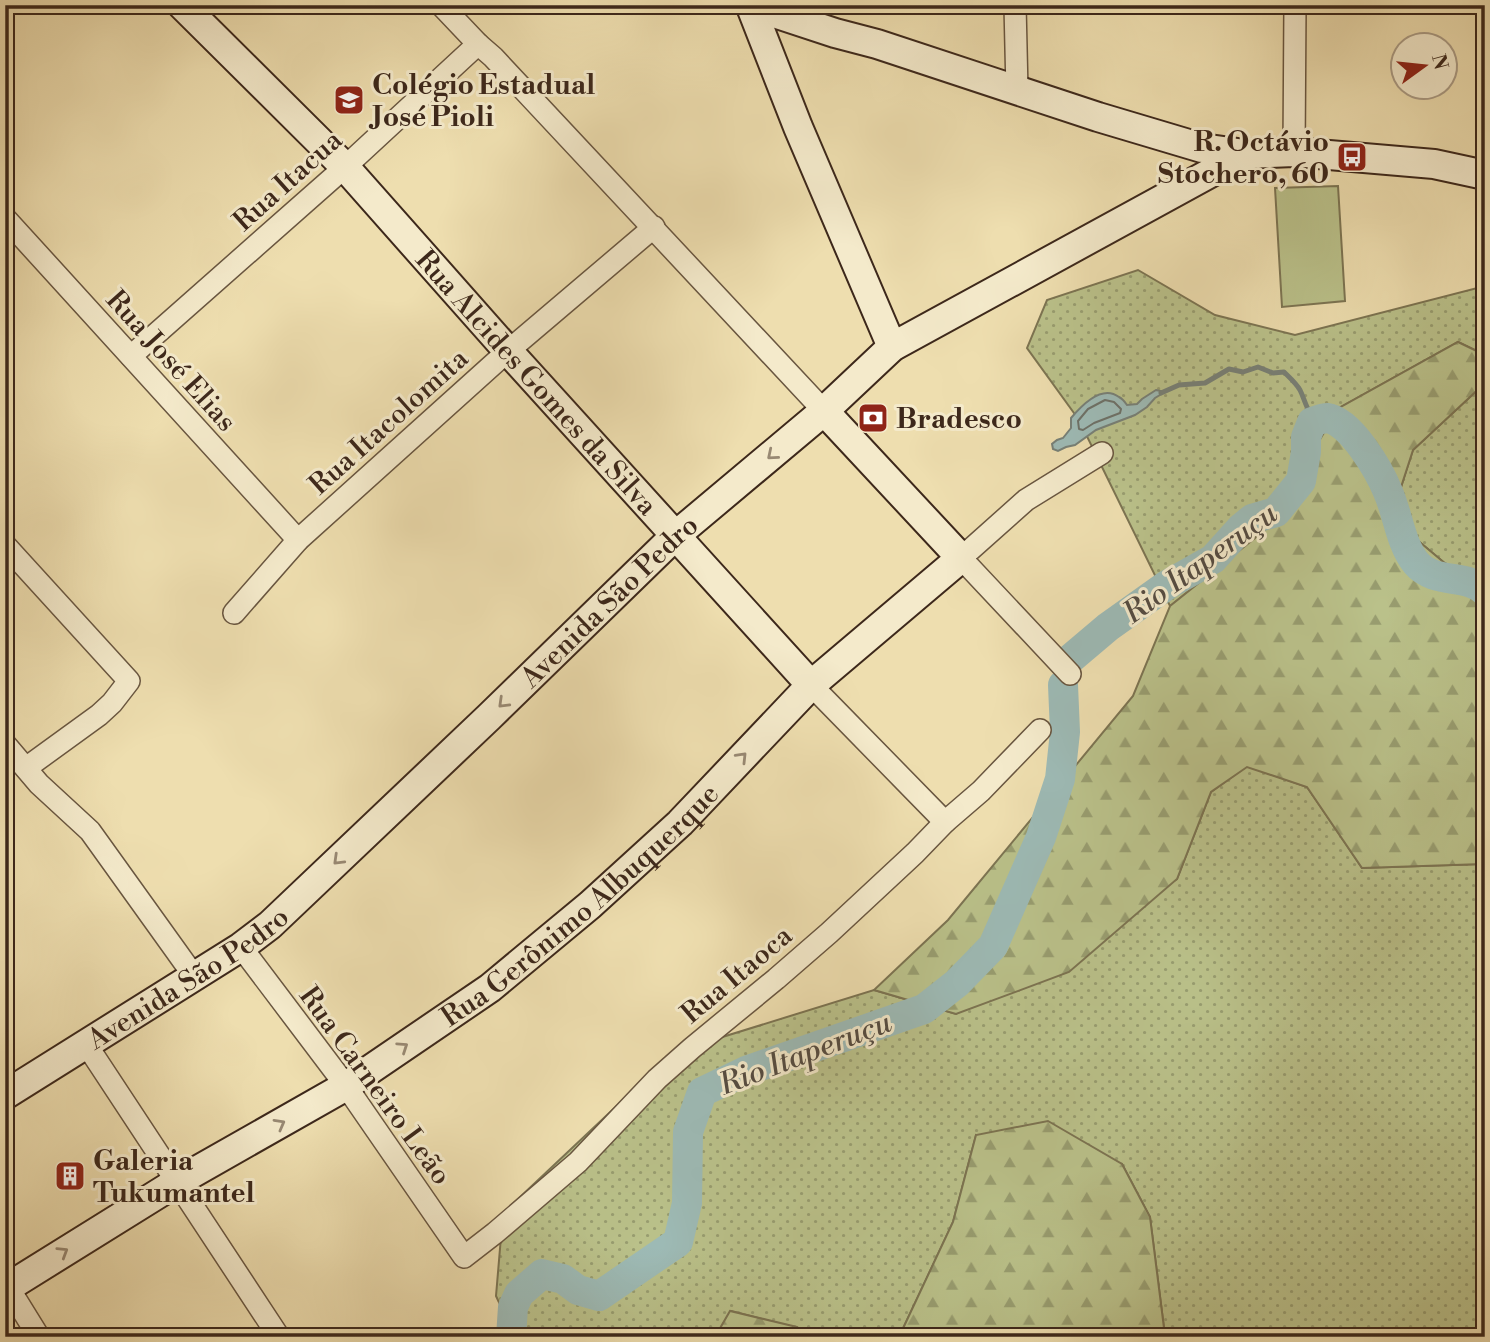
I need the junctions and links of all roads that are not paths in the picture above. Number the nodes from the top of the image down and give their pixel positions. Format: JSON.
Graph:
{"nodes":[{"id":1,"x":182,"y":5,"type":"edge"},
{"id":2,"x":441,"y":5,"type":"edge"},
{"id":3,"x":1015,"y":5,"type":"edge"},
{"id":4,"x":1295,"y":5,"type":"edge"},
{"id":5,"x":750,"y":6,"type":"edge"},
{"id":6,"x":818,"y":26,"type":"junction"},
{"id":7,"x":478,"y":44,"type":"junction"},
{"id":8,"x":775,"y":66,"type":"junction"},
{"id":9,"x":1016,"y":78,"type":"junction"},
{"id":10,"x":1178,"y":142,"type":"junction"},
{"id":11,"x":1294,"y":152,"type":"junction"},
{"id":12,"x":1245,"y":154,"type":"junction"},
{"id":13,"x":345,"y":167,"type":"junction"},
{"id":14,"x":1485,"y":174,"type":"edge"},
{"id":15,"x":1189,"y":185,"type":"junction"},
{"id":16,"x":5,"y":218,"type":"edge"},
{"id":17,"x":654,"y":227,"type":"junction"},
{"id":18,"x":892,"y":347,"type":"junction"},
{"id":19,"x":508,"y":351,"type":"junction"},
{"id":20,"x":131,"y":356,"type":"junction"},
{"id":21,"x":824,"y":411,"type":"junction"},
{"id":22,"x":1102,"y":453,"type":"dead end"},
{"id":23,"x":675,"y":536,"type":"junction"},
{"id":24,"x":298,"y":540,"type":"junction"},
{"id":25,"x":5,"y":545,"type":"edge"},
{"id":26,"x":961,"y":558,"type":"junction"},
{"id":27,"x":234,"y":613,"type":"dead end"},
{"id":28,"x":1070,"y":674,"type":"dead end"},
{"id":29,"x":811,"y":685,"type":"junction"},
{"id":30,"x":1040,"y":730,"type":"dead end"},
{"id":31,"x":5,"y":744,"type":"edge"},
{"id":32,"x":26,"y":768,"type":"junction"},
{"id":33,"x":945,"y":822,"type":"junction"},
{"id":34,"x":241,"y":947,"type":"junction"},
{"id":35,"x":194,"y":976,"type":"junction"},
{"id":36,"x":86,"y":1044,"type":"junction"},
{"id":37,"x":346,"y":1086,"type":"junction"},
{"id":38,"x":5,"y":1095,"type":"edge"},
{"id":39,"x":177,"y":1182,"type":"junction"},
{"id":40,"x":464,"y":1257,"type":"joint"},
{"id":41,"x":6,"y":1286,"type":"edge"},
{"id":42,"x":39,"y":1337,"type":"edge"},
{"id":43,"x":279,"y":1337,"type":"edge"}],
"edges":[{"from":1,"to":13,"type":"street","name":"Rua Alcides Gomes da Silva"},
{"from":2,"to":7,"type":"street"},
{"from":3,"to":9,"type":"street"},
{"from":4,"to":11,"type":"street"},
{"from":5,"to":6,"type":"street"},
{"from":5,"to":8,"type":"street"},
{"from":6,"to":8,"type":"street"},
{"from":6,"to":9,"type":"street"},
{"from":7,"to":13,"type":"street","name":"Rua Itacua"},
{"from":7,"to":17,"type":"street"},
{"from":8,"to":18,"type":"street"},
{"from":9,"to":10,"type":"street"},
{"from":10,"to":12,"type":"street"},
{"from":10,"to":15,"type":"street"},
{"from":11,"to":12,"type":"street"},
{"from":11,"to":14,"type":"street"},
{"from":12,"to":15,"type":"street","name":"Avenida São Pedro"},
{"from":13,"to":19,"type":"street","name":"Rua Alcides Gomes da Silva"},
{"from":13,"to":20,"type":"street","name":"Rua Itacua"},
{"from":15,"to":18,"type":"street","name":"Avenida São Pedro"},
{"from":16,"to":20,"type":"street","name":"Rua José Elias"},
{"from":17,"to":19,"type":"street","name":"Rua Itacolomita"},
{"from":17,"to":21,"type":"street"},
{"from":18,"to":21,"type":"street","name":"Avenida São Pedro"},
{"from":19,"to":23,"type":"street","name":"Rua Alcides Gomes da Silva"},
{"from":19,"to":24,"type":"street","name":"Rua Itacolomita"},
{"from":20,"to":24,"type":"street","name":"Rua José Elias"},
{"from":21,"to":23,"type":"street","name":"Avenida São Pedro","one_way":true},
{"from":21,"to":26,"type":"street"},
{"from":22,"to":26,"type":"street","name":"Rua Gerônimo Albuquerque"},
{"from":23,"to":29,"type":"street","name":"Rua Alcides Gomes da Silva"},
{"from":23,"to":34,"type":"street","name":"Avenida São Pedro","one_way":true},
{"from":24,"to":27,"type":"street","name":"Rua Itacolomita"},
{"from":25,"to":32,"type":"street"},
{"from":26,"to":28,"type":"street"},
{"from":26,"to":29,"type":"street","name":"Rua Gerônimo Albuquerque"},
{"from":29,"to":33,"type":"street","name":"Rua Alcides Gomes da Silva"},
{"from":37,"to":29,"type":"street","name":"Rua Gerônimo Albuquerque","one_way":true},
{"from":30,"to":33,"type":"street","name":"Rua Itaoca"},
{"from":31,"to":32,"type":"street"},
{"from":32,"to":35,"type":"street"},
{"from":33,"to":40,"type":"street","name":"Rua Itaoca"},
{"from":34,"to":35,"type":"street","name":"Avenida São Pedro"},
{"from":34,"to":37,"type":"street","name":"Rua Carneiro Leão"},
{"from":35,"to":36,"type":"street","name":"Avenida São Pedro"},
{"from":36,"to":38,"type":"street","name":"Avenida São Pedro"},
{"from":36,"to":39,"type":"street"},
{"from":39,"to":37,"type":"street","name":"Rua Gerônimo Albuquerque","one_way":true},
{"from":37,"to":40,"type":"street","name":"Rua Carneiro Leão"},
{"from":41,"to":39,"type":"street","name":"Rua Gerônimo Albuquerque","one_way":true},
{"from":39,"to":43,"type":"street"},
{"from":41,"to":42,"type":"street"}]}
